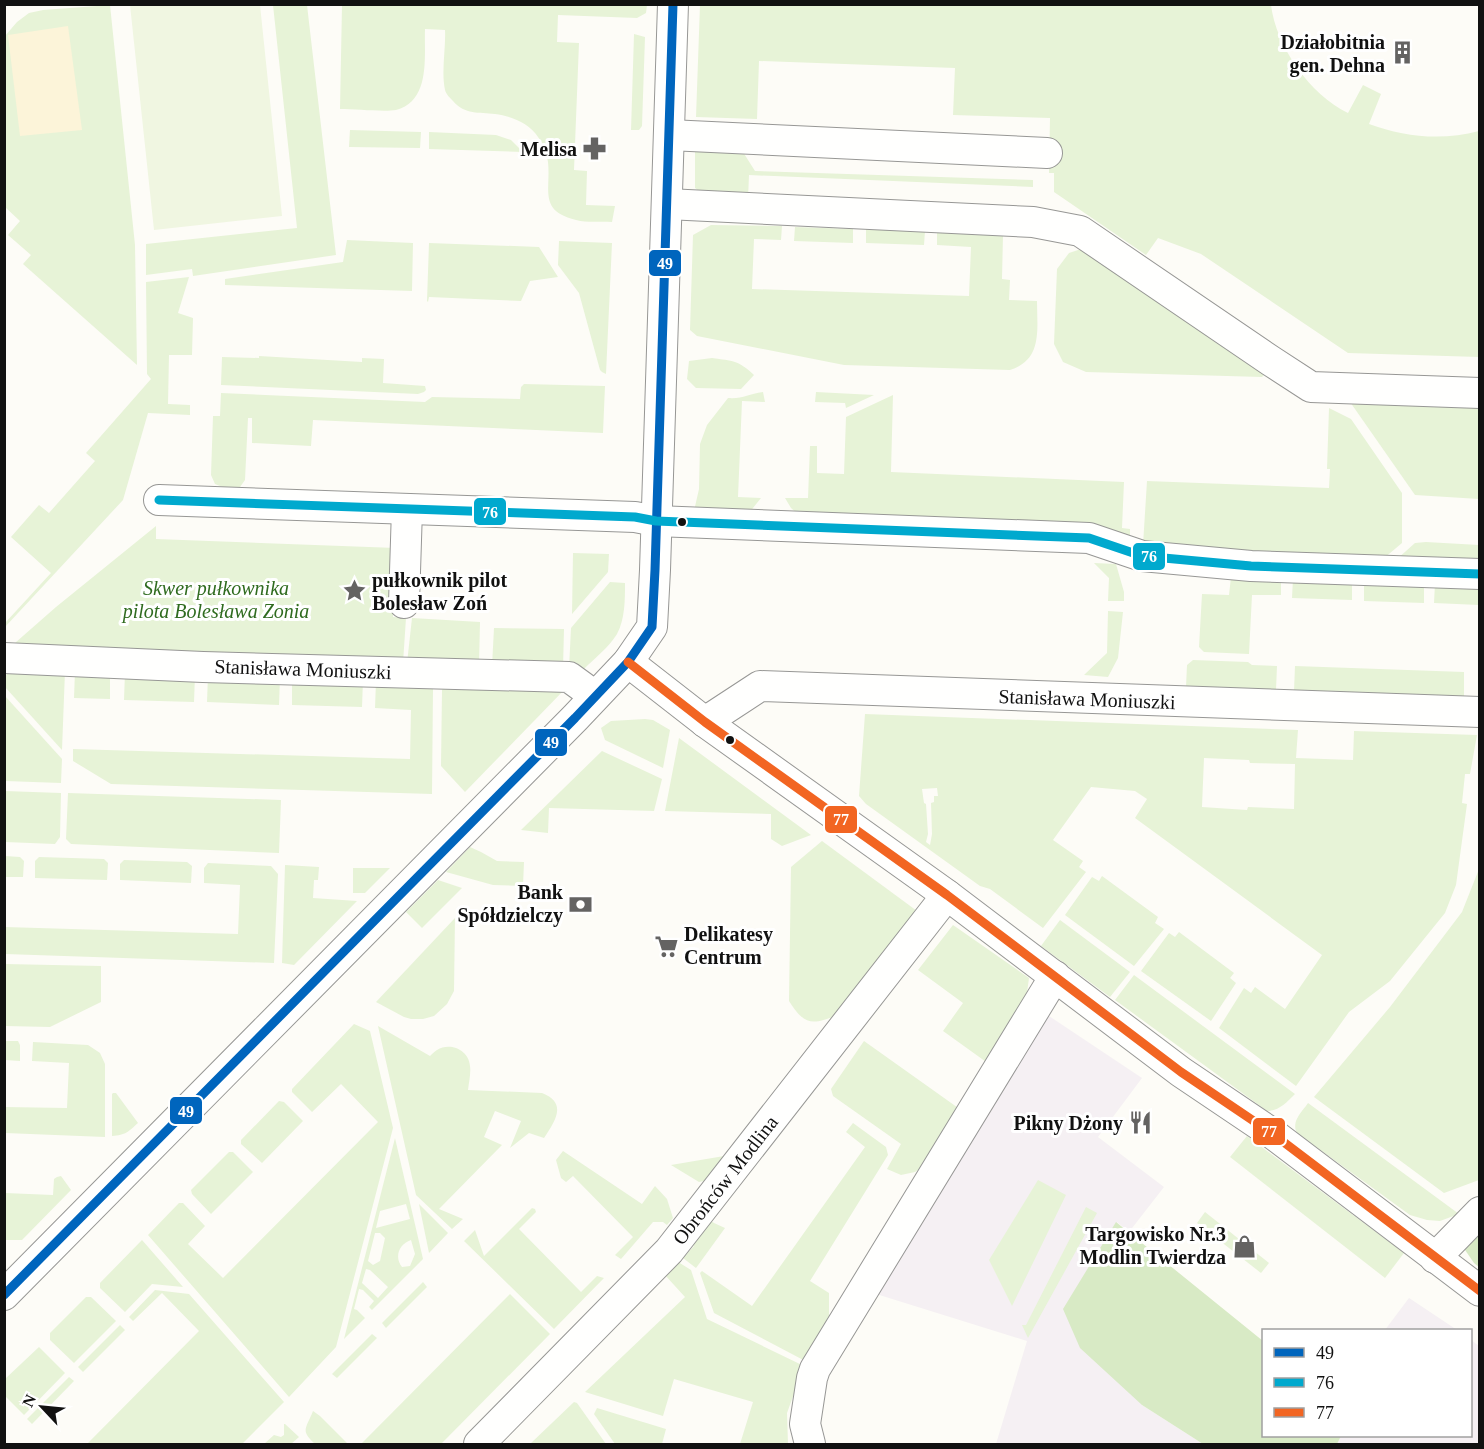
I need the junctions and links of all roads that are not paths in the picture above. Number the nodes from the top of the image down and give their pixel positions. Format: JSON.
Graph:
{"nodes":[{"id":1,"x":673,"y":4,"type":"edge"},
{"id":2,"x":669,"y":135,"type":"junction"},
{"id":3,"x":1047,"y":153,"type":"dead end"},
{"id":4,"x":667,"y":204,"type":"junction"},
{"id":5,"x":1479,"y":393,"type":"edge"},
{"id":6,"x":159,"y":500,"type":"dead end"},
{"id":7,"x":407,"y":509,"type":"junction"},
{"id":8,"x":656,"y":520,"type":"junction"},
{"id":9,"x":1479,"y":574,"type":"edge"},
{"id":10,"x":404,"y":603,"type":"dead end"},
{"id":11,"x":4,"y":658,"type":"edge"},
{"id":12,"x":628,"y":662,"type":"junction"},
{"id":13,"x":596,"y":696,"type":"junction"},
{"id":14,"x":1479,"y":712,"type":"edge"},
{"id":15,"x":705,"y":722,"type":"junction"},
{"id":16,"x":947,"y":896,"type":"junction"},
{"id":17,"x":1055,"y":976,"type":"junction"},
{"id":18,"x":1479,"y":1212,"type":"edge"},
{"id":19,"x":1435,"y":1258,"type":"junction"},
{"id":20,"x":1479,"y":1291,"type":"edge"},
{"id":21,"x":4,"y":1294,"type":"edge"},
{"id":22,"x":479,"y":1444,"type":"edge"},
{"id":23,"x":810,"y":1444,"type":"edge"}],
"edges":[{"from":1,"to":2,"type":"street"},
{"from":2,"to":3,"type":"street"},
{"from":2,"to":4,"type":"street"},
{"from":4,"to":5,"type":"street"},
{"from":4,"to":8,"type":"street"},
{"from":6,"to":7,"type":"street"},
{"from":7,"to":8,"type":"street"},
{"from":7,"to":10,"type":"street"},
{"from":8,"to":9,"type":"street"},
{"from":8,"to":12,"type":"street"},
{"from":11,"to":13,"type":"street","name":"Stanisława Moniuszki"},
{"from":12,"to":13,"type":"street"},
{"from":12,"to":15,"type":"street"},
{"from":13,"to":21,"type":"street"},
{"from":14,"to":15,"type":"street","name":"Stanisława Moniuszki"},
{"from":15,"to":16,"type":"street"},
{"from":16,"to":17,"type":"street"},
{"from":16,"to":22,"type":"street","name":"Obrońców Modlina"},
{"from":17,"to":19,"type":"street"},
{"from":17,"to":23,"type":"street"},
{"from":18,"to":19,"type":"street"},
{"from":19,"to":20,"type":"street"}]}
